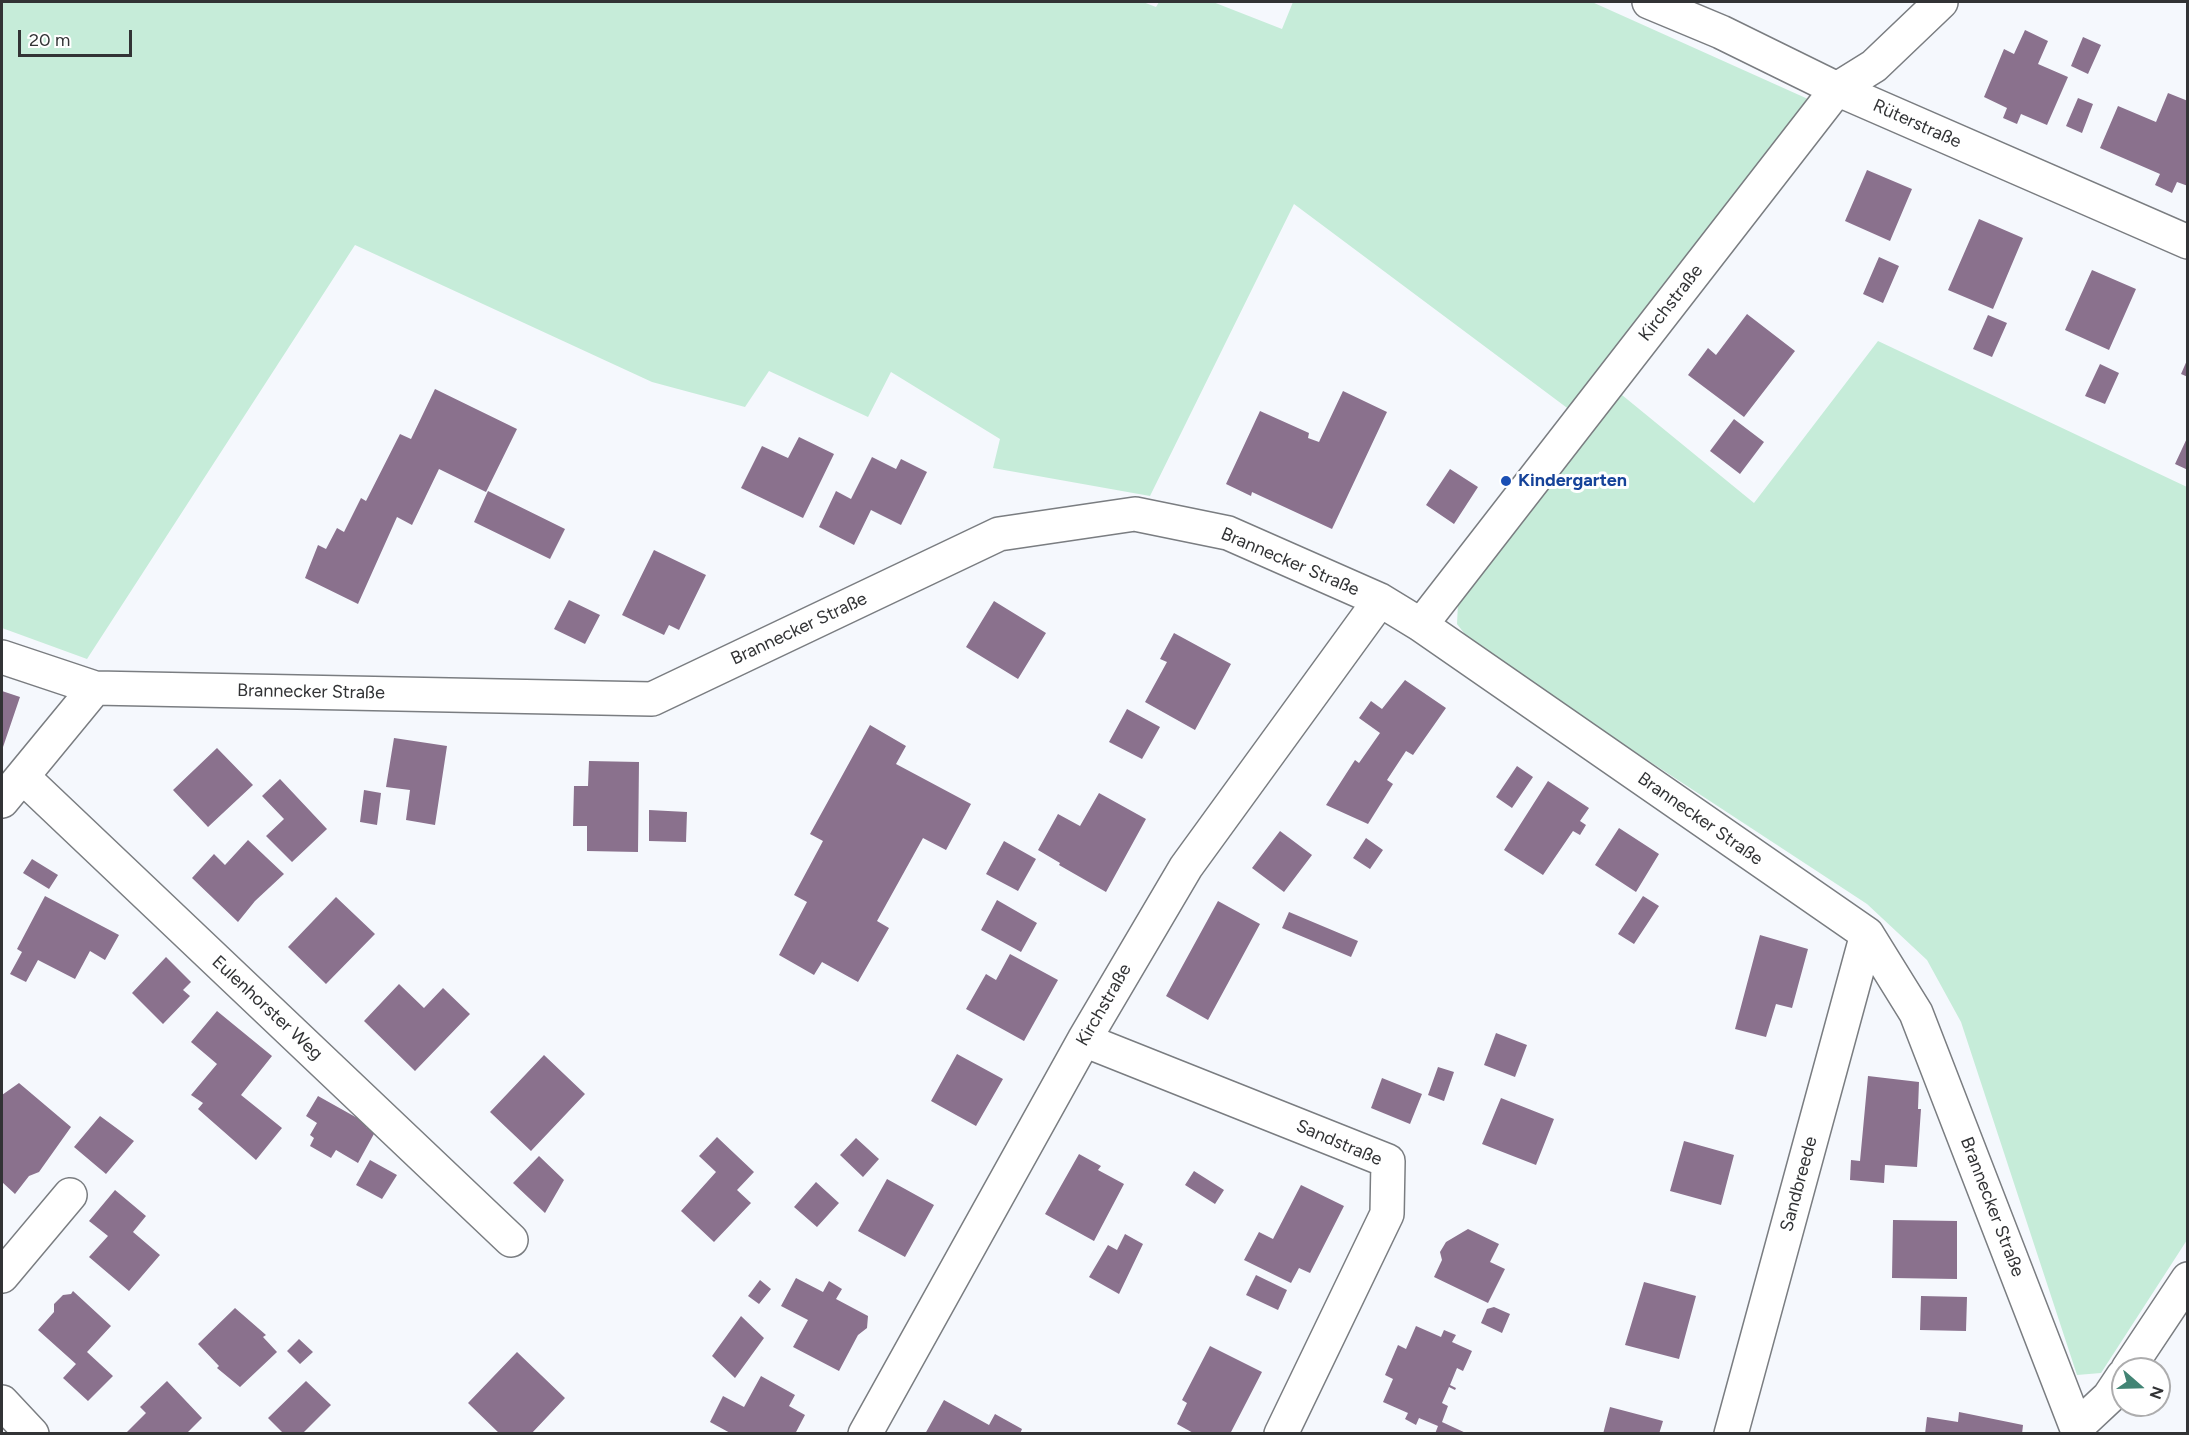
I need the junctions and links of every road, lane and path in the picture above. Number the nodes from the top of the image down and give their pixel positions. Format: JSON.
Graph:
{"nodes":[{"id":1,"x":1649,"y":2,"type":"edge"},
{"id":2,"x":1941,"y":2,"type":"edge"},
{"id":3,"x":1837,"y":89,"type":"junction"},
{"id":4,"x":2187,"y":242,"type":"edge"},
{"id":5,"x":1380,"y":600,"type":"junction"},
{"id":6,"x":1421,"y":625,"type":"junction"},
{"id":7,"x":2,"y":657,"type":"edge"},
{"id":8,"x":95,"y":688,"type":"junction"},
{"id":9,"x":22,"y":777,"type":"junction"},
{"id":10,"x":2,"y":801,"type":"edge"},
{"id":11,"x":1866,"y":934,"type":"junction"},
{"id":12,"x":1084,"y":1040,"type":"junction"},
{"id":13,"x":70,"y":1195,"type":"dead end"},
{"id":14,"x":511,"y":1240,"type":"dead end"},
{"id":15,"x":2,"y":1276,"type":"edge"},
{"id":16,"x":2187,"y":1279,"type":"edge"},
{"id":17,"x":2136,"y":1357,"type":"edge"},
{"id":18,"x":2111,"y":1394,"type":"edge"},
{"id":19,"x":2,"y":1402,"type":"edge"},
{"id":20,"x":2078,"y":1430,"type":"edge"},
{"id":21,"x":32,"y":1434,"type":"edge"},
{"id":22,"x":865,"y":1434,"type":"edge"},
{"id":23,"x":1281,"y":1434,"type":"edge"},
{"id":24,"x":1731,"y":1434,"type":"edge"}],
"edges":[{"from":1,"to":3,"type":"street","name":"Rüterstraße"},
{"from":2,"to":3,"type":"street","name":"Kirchstraße"},
{"from":3,"to":4,"type":"street","name":"Rüterstraße"},
{"from":3,"to":6,"type":"street","name":"Kirchstraße"},
{"from":5,"to":6,"type":"street","name":"Brannecker Straße"},
{"from":5,"to":8,"type":"street","name":"Brannecker Straße"},
{"from":5,"to":12,"type":"street","name":"Kirchstraße"},
{"from":6,"to":11,"type":"street","name":"Brannecker Straße"},
{"from":7,"to":8,"type":"street","name":"Brannecker Straße"},
{"from":8,"to":9,"type":"street"},
{"from":9,"to":10,"type":"street"},
{"from":9,"to":14,"type":"street","name":"Eulenhorster Weg"},
{"from":11,"to":20,"type":"street","name":"Brannecker Straße"},
{"from":11,"to":24,"type":"street","name":"Sandbreede"},
{"from":12,"to":22,"type":"street","name":"Kirchstraße"},
{"from":12,"to":23,"type":"street","name":"Sandstraße"},
{"from":13,"to":15,"type":"street"},
{"from":16,"to":17,"type":"street"},
{"from":18,"to":20,"type":"street"},
{"from":19,"to":21,"type":"street"}]}
